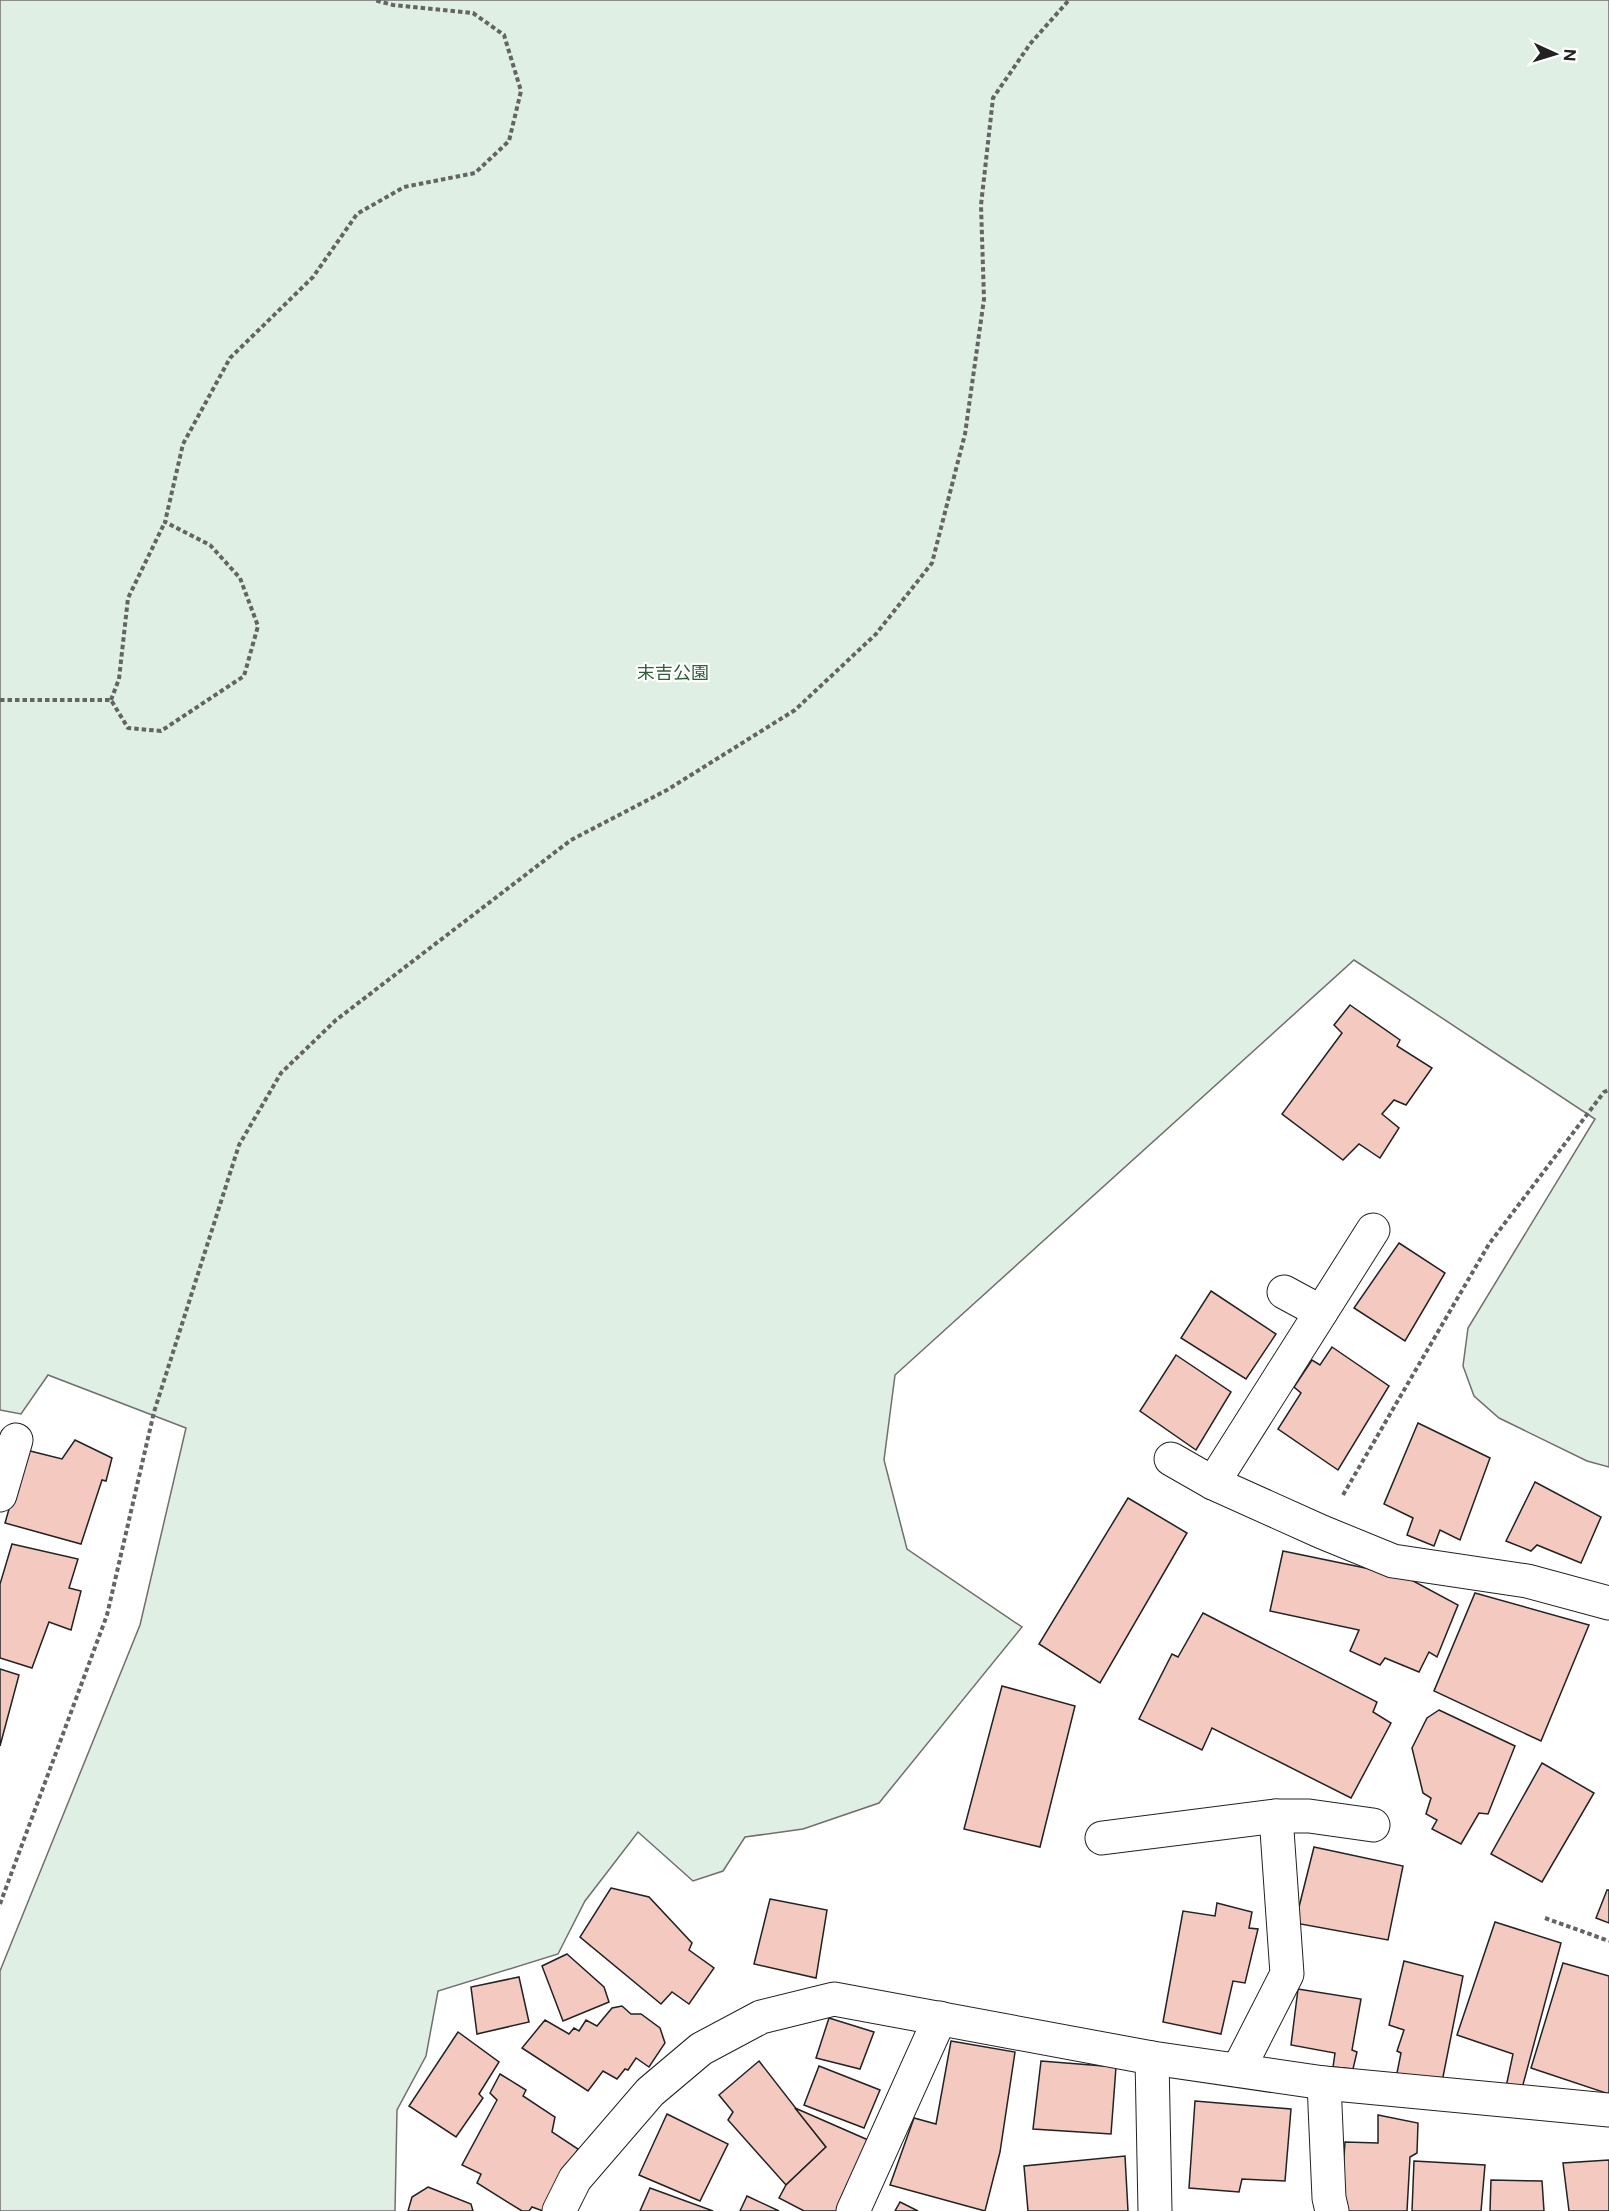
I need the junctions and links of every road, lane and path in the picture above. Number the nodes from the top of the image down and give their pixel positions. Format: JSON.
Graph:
{"nodes":[{"id":1,"x":374,"y":0,"type":"edge"},
{"id":2,"x":1069,"y":0,"type":"edge"},
{"id":3,"x":165,"y":522,"type":"junction"},
{"id":4,"x":0,"y":700,"type":"edge"},
{"id":5,"x":111,"y":700,"type":"junction"},
{"id":6,"x":1609,"y":1090,"type":"edge"},
{"id":7,"x":1373,"y":1230,"type":"dead end"},
{"id":8,"x":1284,"y":1292,"type":"dead end"},
{"id":9,"x":1321,"y":1312,"type":"junction"},
{"id":10,"x":16,"y":1440,"type":"dead end"},
{"id":11,"x":1171,"y":1459,"type":"dead end"},
{"id":12,"x":1213,"y":1483,"type":"junction"},
{"id":13,"x":0,"y":1495,"type":"edge"},
{"id":14,"x":1322,"y":1532,"type":"junction"},
{"id":15,"x":1609,"y":1603,"type":"edge"},
{"id":16,"x":1276,"y":1816,"type":"junction"},
{"id":17,"x":1373,"y":1825,"type":"dead end"},
{"id":18,"x":1102,"y":1838,"type":"dead end"},
{"id":19,"x":0,"y":1904,"type":"edge"},
{"id":20,"x":1545,"y":1918,"type":"dead end"},
{"id":21,"x":1609,"y":1941,"type":"edge"},
{"id":22,"x":940,"y":2018,"type":"junction"},
{"id":23,"x":1152,"y":2058,"type":"junction"},
{"id":24,"x":1238,"y":2070,"type":"junction"},
{"id":25,"x":1324,"y":2083,"type":"junction"},
{"id":26,"x":1609,"y":2110,"type":"edge"},
{"id":27,"x":559,"y":2211,"type":"edge"},
{"id":28,"x":853,"y":2211,"type":"edge"},
{"id":29,"x":1155,"y":2211,"type":"edge"},
{"id":30,"x":1332,"y":2211,"type":"edge"}],
"edges":[{"from":1,"to":3,"type":"path"},
{"from":2,"to":19,"type":"path"},
{"from":3,"to":5,"type":"path"},
{"from":3,"to":5,"type":"path"},
{"from":4,"to":5,"type":"path"},
{"from":6,"to":14,"type":"path"},
{"from":7,"to":9,"type":"street"},
{"from":8,"to":9,"type":"street"},
{"from":9,"to":12,"type":"street"},
{"from":10,"to":13,"type":"street"},
{"from":11,"to":12,"type":"street"},
{"from":12,"to":14,"type":"street"},
{"from":14,"to":15,"type":"street"},
{"from":16,"to":17,"type":"street"},
{"from":16,"to":18,"type":"street"},
{"from":16,"to":24,"type":"street"},
{"from":20,"to":21,"type":"path"},
{"from":22,"to":23,"type":"street"},
{"from":22,"to":27,"type":"street"},
{"from":22,"to":28,"type":"street"},
{"from":23,"to":24,"type":"street"},
{"from":23,"to":29,"type":"street"},
{"from":24,"to":25,"type":"street"},
{"from":25,"to":26,"type":"street"},
{"from":25,"to":30,"type":"street"}]}
